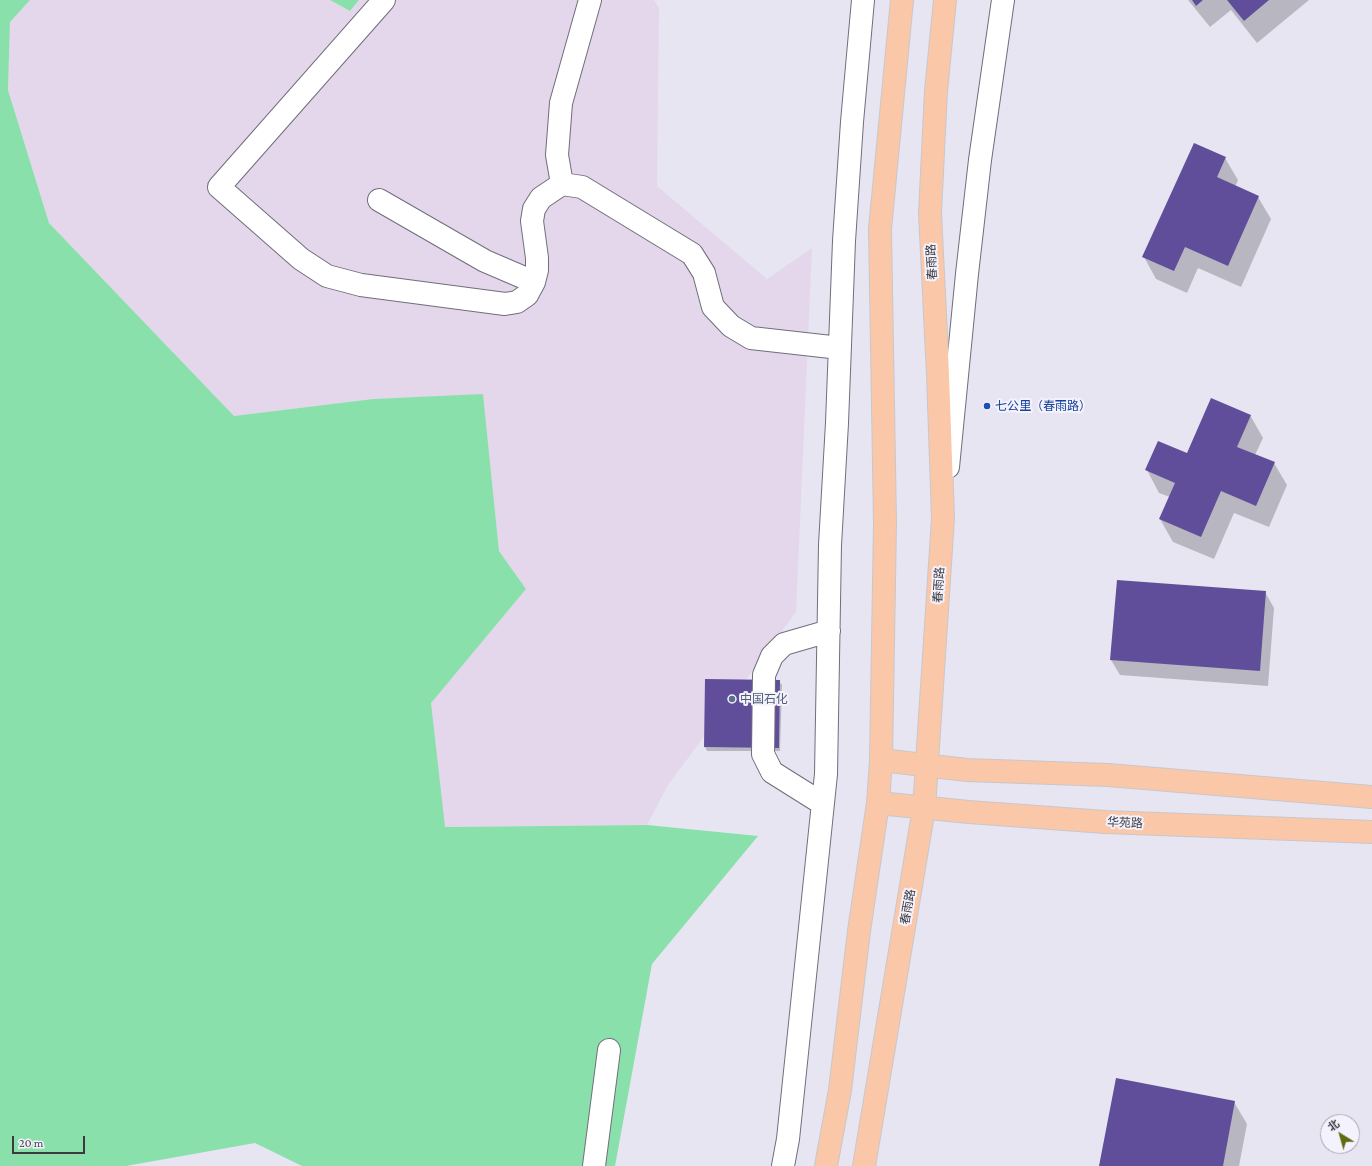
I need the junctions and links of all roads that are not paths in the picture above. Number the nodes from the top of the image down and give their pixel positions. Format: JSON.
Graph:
{"nodes":[{"id":1,"x":384,"y":0,"type":"edge"},
{"id":2,"x":590,"y":0,"type":"edge"},
{"id":3,"x":863,"y":0,"type":"edge"},
{"id":4,"x":902,"y":0,"type":"edge"},
{"id":5,"x":945,"y":0,"type":"edge"},
{"id":6,"x":1002,"y":0,"type":"edge"},
{"id":7,"x":562,"y":184,"type":"junction"},
{"id":8,"x":379,"y":200,"type":"dead end"},
{"id":9,"x":534,"y":282,"type":"junction"},
{"id":10,"x":840,"y":348,"type":"junction"},
{"id":11,"x":943,"y":518,"type":"junction"},
{"id":12,"x":829,"y":631,"type":"junction"},
{"id":13,"x":881,"y":760,"type":"junction"},
{"id":14,"x":927,"y":765,"type":"junction"},
{"id":15,"x":1372,"y":797,"type":"edge"},
{"id":16,"x":878,"y":803,"type":"junction"},
{"id":17,"x":823,"y":804,"type":"junction"},
{"id":18,"x":924,"y":808,"type":"junction"},
{"id":19,"x":1372,"y":832,"type":"edge"},
{"id":20,"x":609,"y":1050,"type":"dead end"},
{"id":21,"x":594,"y":1166,"type":"edge"},
{"id":22,"x":783,"y":1166,"type":"edge"},
{"id":23,"x":826,"y":1166,"type":"edge"},
{"id":24,"x":864,"y":1166,"type":"edge"}],
"edges":[{"from":1,"to":9,"type":"street"},
{"from":2,"to":7,"type":"street"},
{"from":3,"to":10,"type":"street"},
{"from":4,"to":13,"type":"main road"},
{"from":5,"to":11,"type":"main road","name":"春雨路"},
{"from":6,"to":11,"type":"street"},
{"from":7,"to":9,"type":"street"},
{"from":7,"to":10,"type":"street"},
{"from":8,"to":9,"type":"street"},
{"from":10,"to":12,"type":"street"},
{"from":11,"to":14,"type":"main road","name":"春雨路"},
{"from":12,"to":17,"type":"street"},
{"from":12,"to":17,"type":"street"},
{"from":13,"to":14,"type":"main road"},
{"from":13,"to":16,"type":"main road"},
{"from":14,"to":15,"type":"main road"},
{"from":14,"to":18,"type":"main road","name":"春雨路"},
{"from":16,"to":18,"type":"main road","name":"华苑路"},
{"from":16,"to":23,"type":"main road"},
{"from":17,"to":22,"type":"street"},
{"from":18,"to":19,"type":"main road","name":"华苑路"},
{"from":18,"to":24,"type":"main road","name":"春雨路"},
{"from":20,"to":21,"type":"street"}]}
